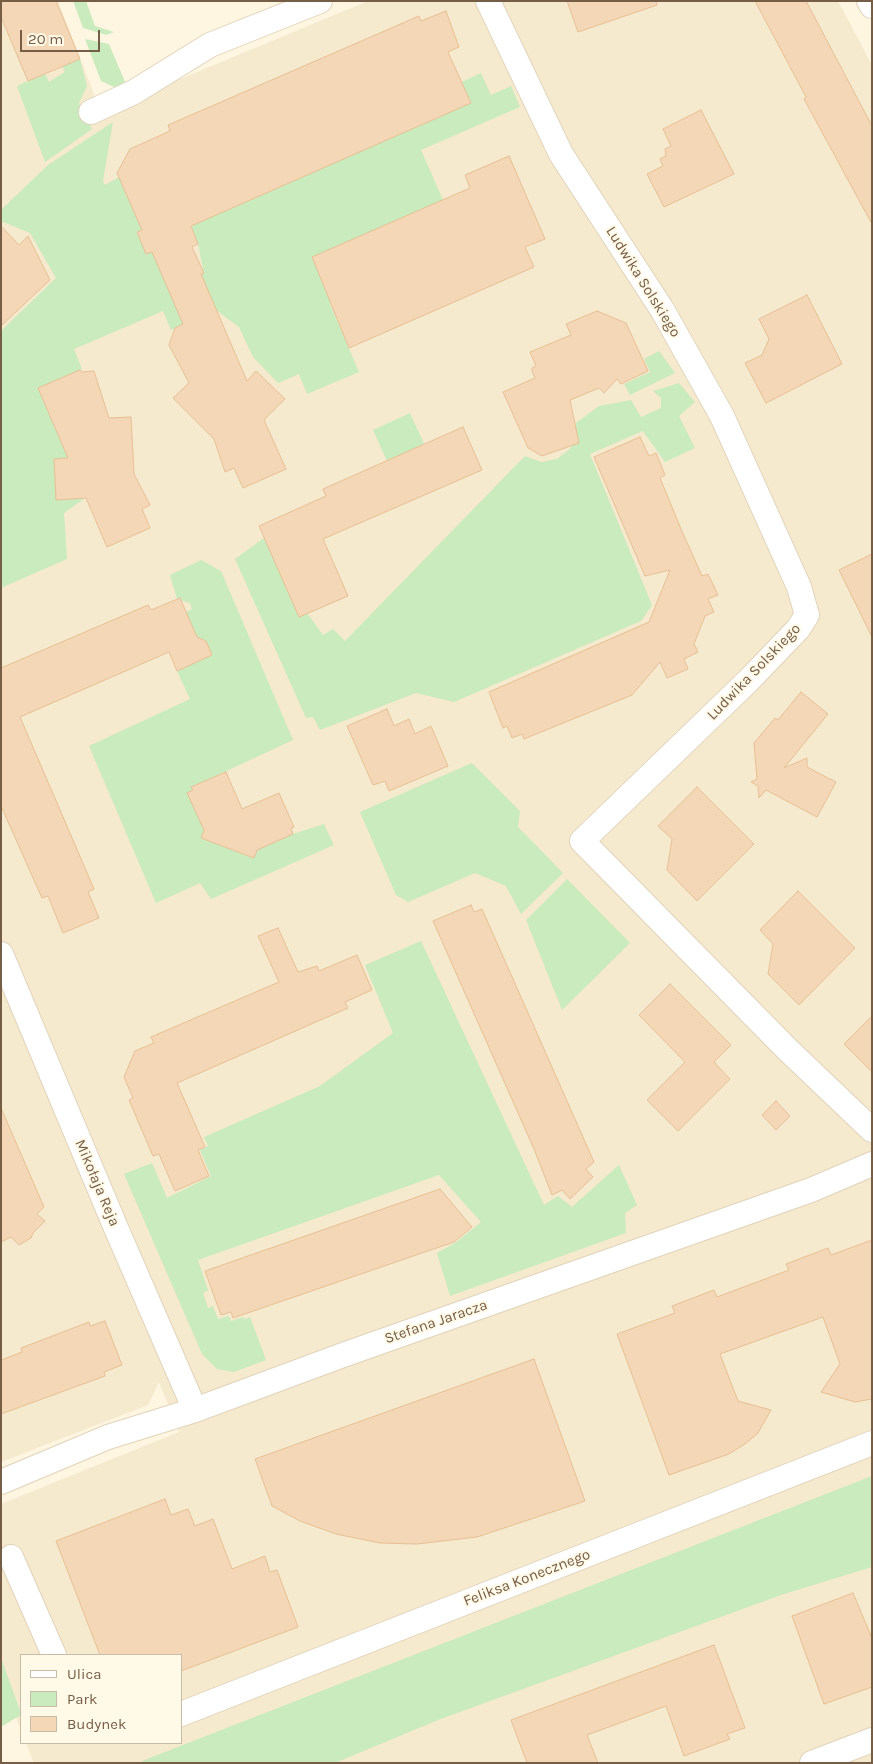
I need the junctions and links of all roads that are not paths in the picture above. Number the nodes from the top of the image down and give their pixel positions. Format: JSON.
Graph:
{"nodes":[{"id":1,"x":320,"y":1,"type":"edge"},
{"id":2,"x":488,"y":1,"type":"edge"},
{"id":3,"x":869,"y":1,"type":"edge"},
{"id":4,"x":872,"y":6,"type":"edge"},
{"id":5,"x":91,"y":112,"type":"dead end"},
{"id":6,"x":1,"y":954,"type":"edge"},
{"id":7,"x":872,"y":1130,"type":"edge"},
{"id":8,"x":872,"y":1164,"type":"edge"},
{"id":9,"x":195,"y":1410,"type":"junction"},
{"id":10,"x":872,"y":1443,"type":"edge"},
{"id":11,"x":1,"y":1482,"type":"edge"},
{"id":12,"x":11,"y":1557,"type":"dead end"},
{"id":13,"x":54,"y":1654,"type":"edge"},
{"id":14,"x":182,"y":1714,"type":"edge"},
{"id":15,"x":872,"y":1740,"type":"edge"},
{"id":16,"x":812,"y":1763,"type":"edge"}],
"edges":[{"from":1,"to":5,"type":"street"},
{"from":2,"to":7,"type":"street","name":"Ludwika Solskiego"},
{"from":3,"to":4,"type":"street"},
{"from":6,"to":9,"type":"street","name":"Mikołaja Reja"},
{"from":8,"to":9,"type":"street","name":"Stefana Jaracza"},
{"from":9,"to":11,"type":"street","name":"Stefana Jaracza"},
{"from":10,"to":14,"type":"street","name":"Feliksa Konecznego"},
{"from":12,"to":13,"type":"street"},
{"from":15,"to":16,"type":"street"}]}
